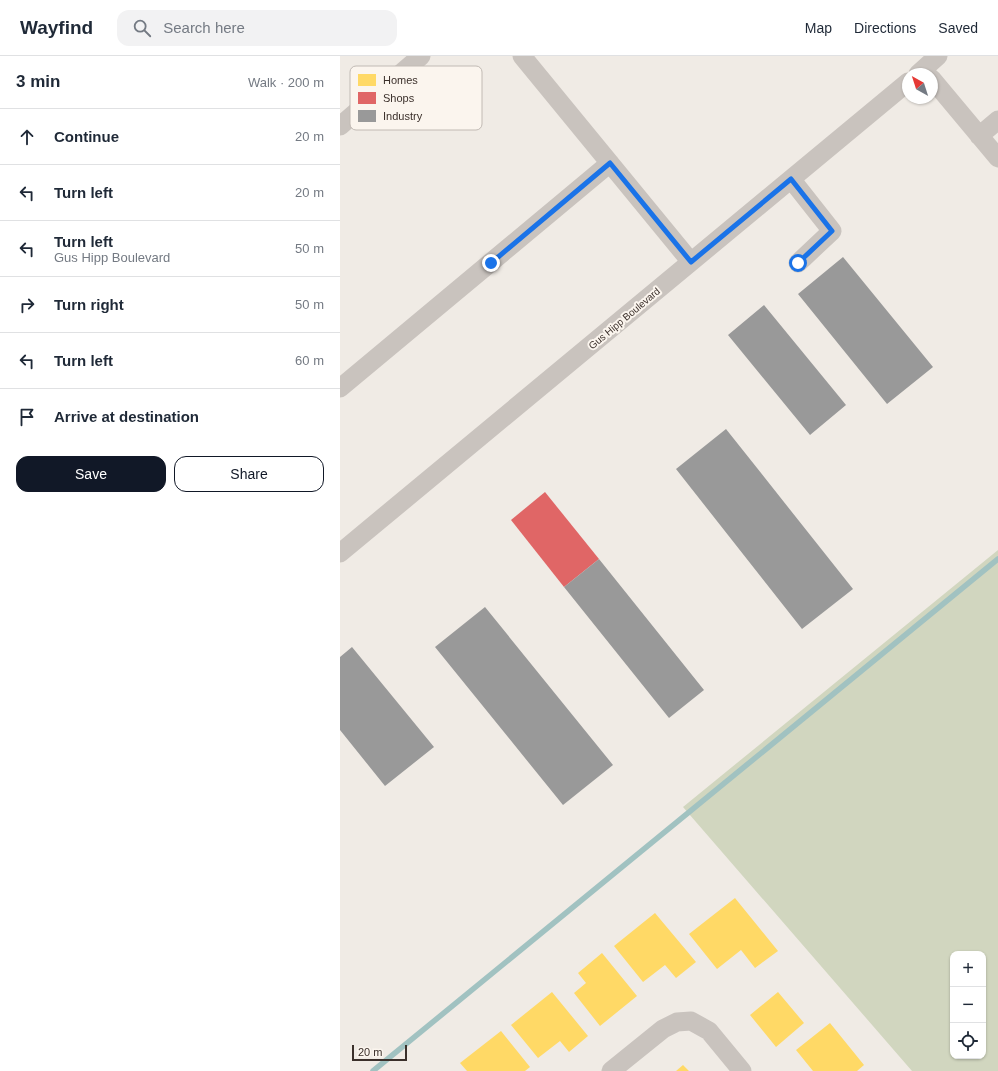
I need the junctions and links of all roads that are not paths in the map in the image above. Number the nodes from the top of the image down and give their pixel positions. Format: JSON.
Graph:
{"nodes":[{"id":1,"x":421,"y":56,"type":"edge"},
{"id":2,"x":522,"y":56,"type":"edge"},
{"id":3,"x":938,"y":56,"type":"edge"},
{"id":4,"x":409,"y":66,"type":"edge"},
{"id":5,"x":929,"y":68,"type":"edge"},
{"id":6,"x":902,"y":87,"type":"edge"},
{"id":7,"x":938,"y":89,"type":"edge"},
{"id":8,"x":350,"y":117,"type":"edge"},
{"id":9,"x":998,"y":120,"type":"edge"},
{"id":10,"x":340,"y":126,"type":"edge"},
{"id":11,"x":979,"y":136,"type":"junction"},
{"id":12,"x":998,"y":158,"type":"edge"},
{"id":13,"x":610,"y":163,"type":"junction"},
{"id":14,"x":791,"y":179,"type":"junction"},
{"id":15,"x":691,"y":262,"type":"junction"},
{"id":16,"x":798,"y":263,"type":"dead end"},
{"id":17,"x":340,"y":388,"type":"edge"},
{"id":18,"x":340,"y":553,"type":"edge"},
{"id":19,"x":612,"y":1071,"type":"edge"},
{"id":20,"x":742,"y":1071,"type":"edge"}],
"edges":[{"from":1,"to":4,"type":"street"},
{"from":2,"to":13,"type":"street"},
{"from":3,"to":5,"type":"street"},
{"from":6,"to":14,"type":"street","name":"Gus Hipp Boulevard"},
{"from":7,"to":11,"type":"street"},
{"from":8,"to":10,"type":"street"},
{"from":9,"to":11,"type":"street"},
{"from":11,"to":12,"type":"street"},
{"from":13,"to":15,"type":"street"},
{"from":13,"to":17,"type":"street"},
{"from":14,"to":15,"type":"street","name":"Gus Hipp Boulevard"},
{"from":14,"to":16,"type":"street"},
{"from":15,"to":18,"type":"street","name":"Gus Hipp Boulevard"},
{"from":19,"to":20,"type":"street"}]}
